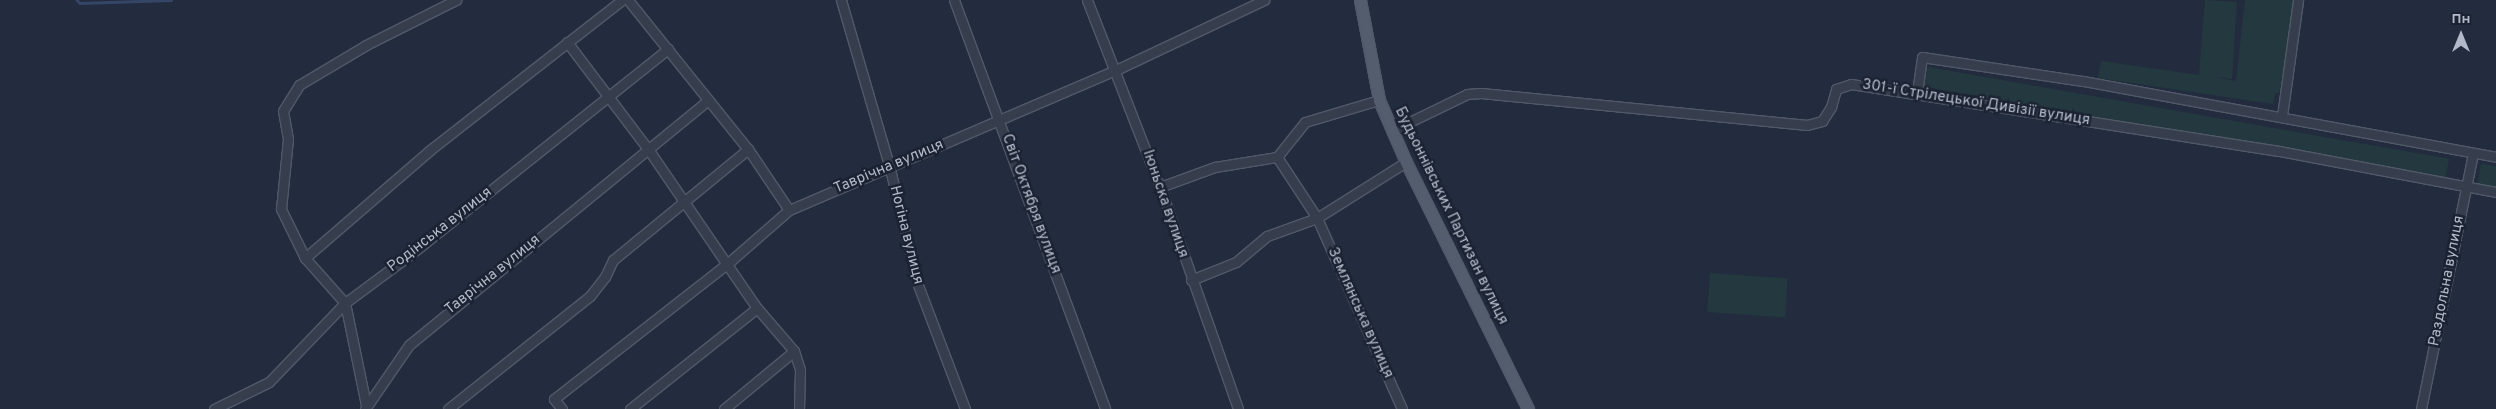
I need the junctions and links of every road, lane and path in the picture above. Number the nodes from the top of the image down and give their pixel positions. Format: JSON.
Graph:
{"nodes":[{"id":1,"x":456,"y":0,"type":"edge"},
{"id":2,"x":622,"y":0,"type":"edge"},
{"id":3,"x":628,"y":0,"type":"edge"},
{"id":4,"x":841,"y":0,"type":"edge"},
{"id":5,"x":954,"y":0,"type":"edge"},
{"id":6,"x":1087,"y":0,"type":"edge"},
{"id":7,"x":1264,"y":0,"type":"edge"},
{"id":8,"x":1360,"y":0,"type":"edge"},
{"id":9,"x":2298,"y":0,"type":"edge"},
{"id":10,"x":568,"y":42,"type":"junction"},
{"id":11,"x":668,"y":49,"type":"junction"},
{"id":12,"x":1116,"y":70,"type":"junction"},
{"id":13,"x":1917,"y":93,"type":"junction"},
{"id":14,"x":608,"y":96,"type":"junction"},
{"id":15,"x":708,"y":100,"type":"junction"},
{"id":16,"x":1379,"y":100,"type":"junction"},
{"id":17,"x":2282,"y":116,"type":"junction"},
{"id":18,"x":1001,"y":120,"type":"junction"},
{"id":19,"x":1393,"y":130,"type":"junction"},
{"id":20,"x":648,"y":149,"type":"junction"},
{"id":21,"x":748,"y":149,"type":"junction"},
{"id":22,"x":2473,"y":152,"type":"junction"},
{"id":23,"x":1277,"y":157,"type":"junction"},
{"id":24,"x":2496,"y":157,"type":"edge"},
{"id":25,"x":1406,"y":162,"type":"junction"},
{"id":26,"x":889,"y":165,"type":"junction"},
{"id":27,"x":2466,"y":186,"type":"junction"},
{"id":28,"x":1160,"y":188,"type":"junction"},
{"id":29,"x":2496,"y":192,"type":"edge"},
{"id":30,"x":684,"y":200,"type":"junction"},
{"id":31,"x":789,"y":210,"type":"junction"},
{"id":32,"x":1317,"y":218,"type":"junction"},
{"id":33,"x":305,"y":258,"type":"junction"},
{"id":34,"x":727,"y":264,"type":"junction"},
{"id":35,"x":1191,"y":280,"type":"junction"},
{"id":36,"x":345,"y":302,"type":"junction"},
{"id":37,"x":757,"y":308,"type":"junction"},
{"id":38,"x":794,"y":351,"type":"junction"},
{"id":39,"x":366,"y":407,"type":"edge"},
{"id":40,"x":214,"y":409,"type":"edge"},
{"id":41,"x":448,"y":409,"type":"edge"},
{"id":42,"x":562,"y":409,"type":"edge"},
{"id":43,"x":630,"y":409,"type":"edge"},
{"id":44,"x":724,"y":409,"type":"edge"},
{"id":45,"x":799,"y":409,"type":"edge"},
{"id":46,"x":965,"y":409,"type":"edge"},
{"id":47,"x":1105,"y":409,"type":"edge"},
{"id":48,"x":1238,"y":409,"type":"edge"},
{"id":49,"x":1402,"y":409,"type":"edge"},
{"id":50,"x":1528,"y":409,"type":"edge"},
{"id":51,"x":2421,"y":409,"type":"edge"}],
"edges":[{"from":1,"to":33,"type":"street"},
{"from":2,"to":10,"type":"street"},
{"from":3,"to":11,"type":"street"},
{"from":4,"to":26,"type":"street","name":"Ногіна вулиця"},
{"from":5,"to":18,"type":"street","name":"Світ Октября вулиця"},
{"from":6,"to":12,"type":"street","name":"Iюньска вулиця"},
{"from":7,"to":12,"type":"street","name":"Таврічна вулиця"},
{"from":8,"to":16,"type":"main road","name":"Будьоннівських Партизан вулиця"},
{"from":9,"to":17,"type":"street"},
{"from":10,"to":14,"type":"street"},
{"from":10,"to":33,"type":"street"},
{"from":11,"to":14,"type":"street","name":"Родінська вулиця"},
{"from":11,"to":15,"type":"street"},
{"from":12,"to":18,"type":"street","name":"Таврічна вулиця"},
{"from":12,"to":28,"type":"street","name":"Iюньска вулиця"},
{"from":13,"to":17,"type":"street"},
{"from":13,"to":19,"type":"street","name":"301-ї Стрілецької Дивізії вулиця"},
{"from":13,"to":27,"type":"street","name":"301-ї Стрілецької Дивізії вулиця"},
{"from":14,"to":20,"type":"street"},
{"from":14,"to":36,"type":"street","name":"Родінська вулиця"},
{"from":15,"to":20,"type":"street","name":"Таврічна вулиця"},
{"from":15,"to":21,"type":"street"},
{"from":16,"to":19,"type":"main road","name":"Будьоннівських Партизан вулиця"},
{"from":16,"to":23,"type":"street"},
{"from":17,"to":22,"type":"street"},
{"from":18,"to":26,"type":"street","name":"Таврічна вулиця"},
{"from":18,"to":47,"type":"street","name":"Світ Октября вулиця"},
{"from":19,"to":25,"type":"main road","name":"Будьоннівських Партизан вулиця"},
{"from":20,"to":30,"type":"street"},
{"from":20,"to":39,"type":"street","name":"Таврічна вулиця"},
{"from":21,"to":30,"type":"street"},
{"from":21,"to":31,"type":"street"},
{"from":22,"to":24,"type":"street"},
{"from":22,"to":27,"type":"street","name":"Раздольна вулиця"},
{"from":23,"to":28,"type":"street"},
{"from":23,"to":32,"type":"street","name":"Землянська вулиця"},
{"from":25,"to":32,"type":"street"},
{"from":25,"to":50,"type":"main road","name":"Будьоннівських Партизан вулиця"},
{"from":26,"to":31,"type":"street","name":"Таврічна вулиця"},
{"from":26,"to":46,"type":"street","name":"Ногіна вулиця"},
{"from":27,"to":29,"type":"street","name":"301-ї Стрілецької Дивізії вулиця"},
{"from":27,"to":51,"type":"street","name":"Раздольна вулиця"},
{"from":28,"to":35,"type":"street","name":"Iюньска вулиця"},
{"from":30,"to":34,"type":"street"},
{"from":30,"to":41,"type":"street"},
{"from":31,"to":34,"type":"street","name":"Таврічна вулиця"},
{"from":32,"to":35,"type":"street"},
{"from":32,"to":49,"type":"street","name":"Землянська вулиця"},
{"from":33,"to":36,"type":"street"},
{"from":34,"to":37,"type":"street"},
{"from":34,"to":42,"type":"street","name":"Таврічна вулиця"},
{"from":35,"to":48,"type":"street","name":"Iюньска вулиця"},
{"from":36,"to":39,"type":"street"},
{"from":36,"to":40,"type":"street","name":"Родінська вулиця"},
{"from":37,"to":38,"type":"street"},
{"from":37,"to":43,"type":"street"},
{"from":38,"to":44,"type":"street"},
{"from":38,"to":45,"type":"street"}]}
